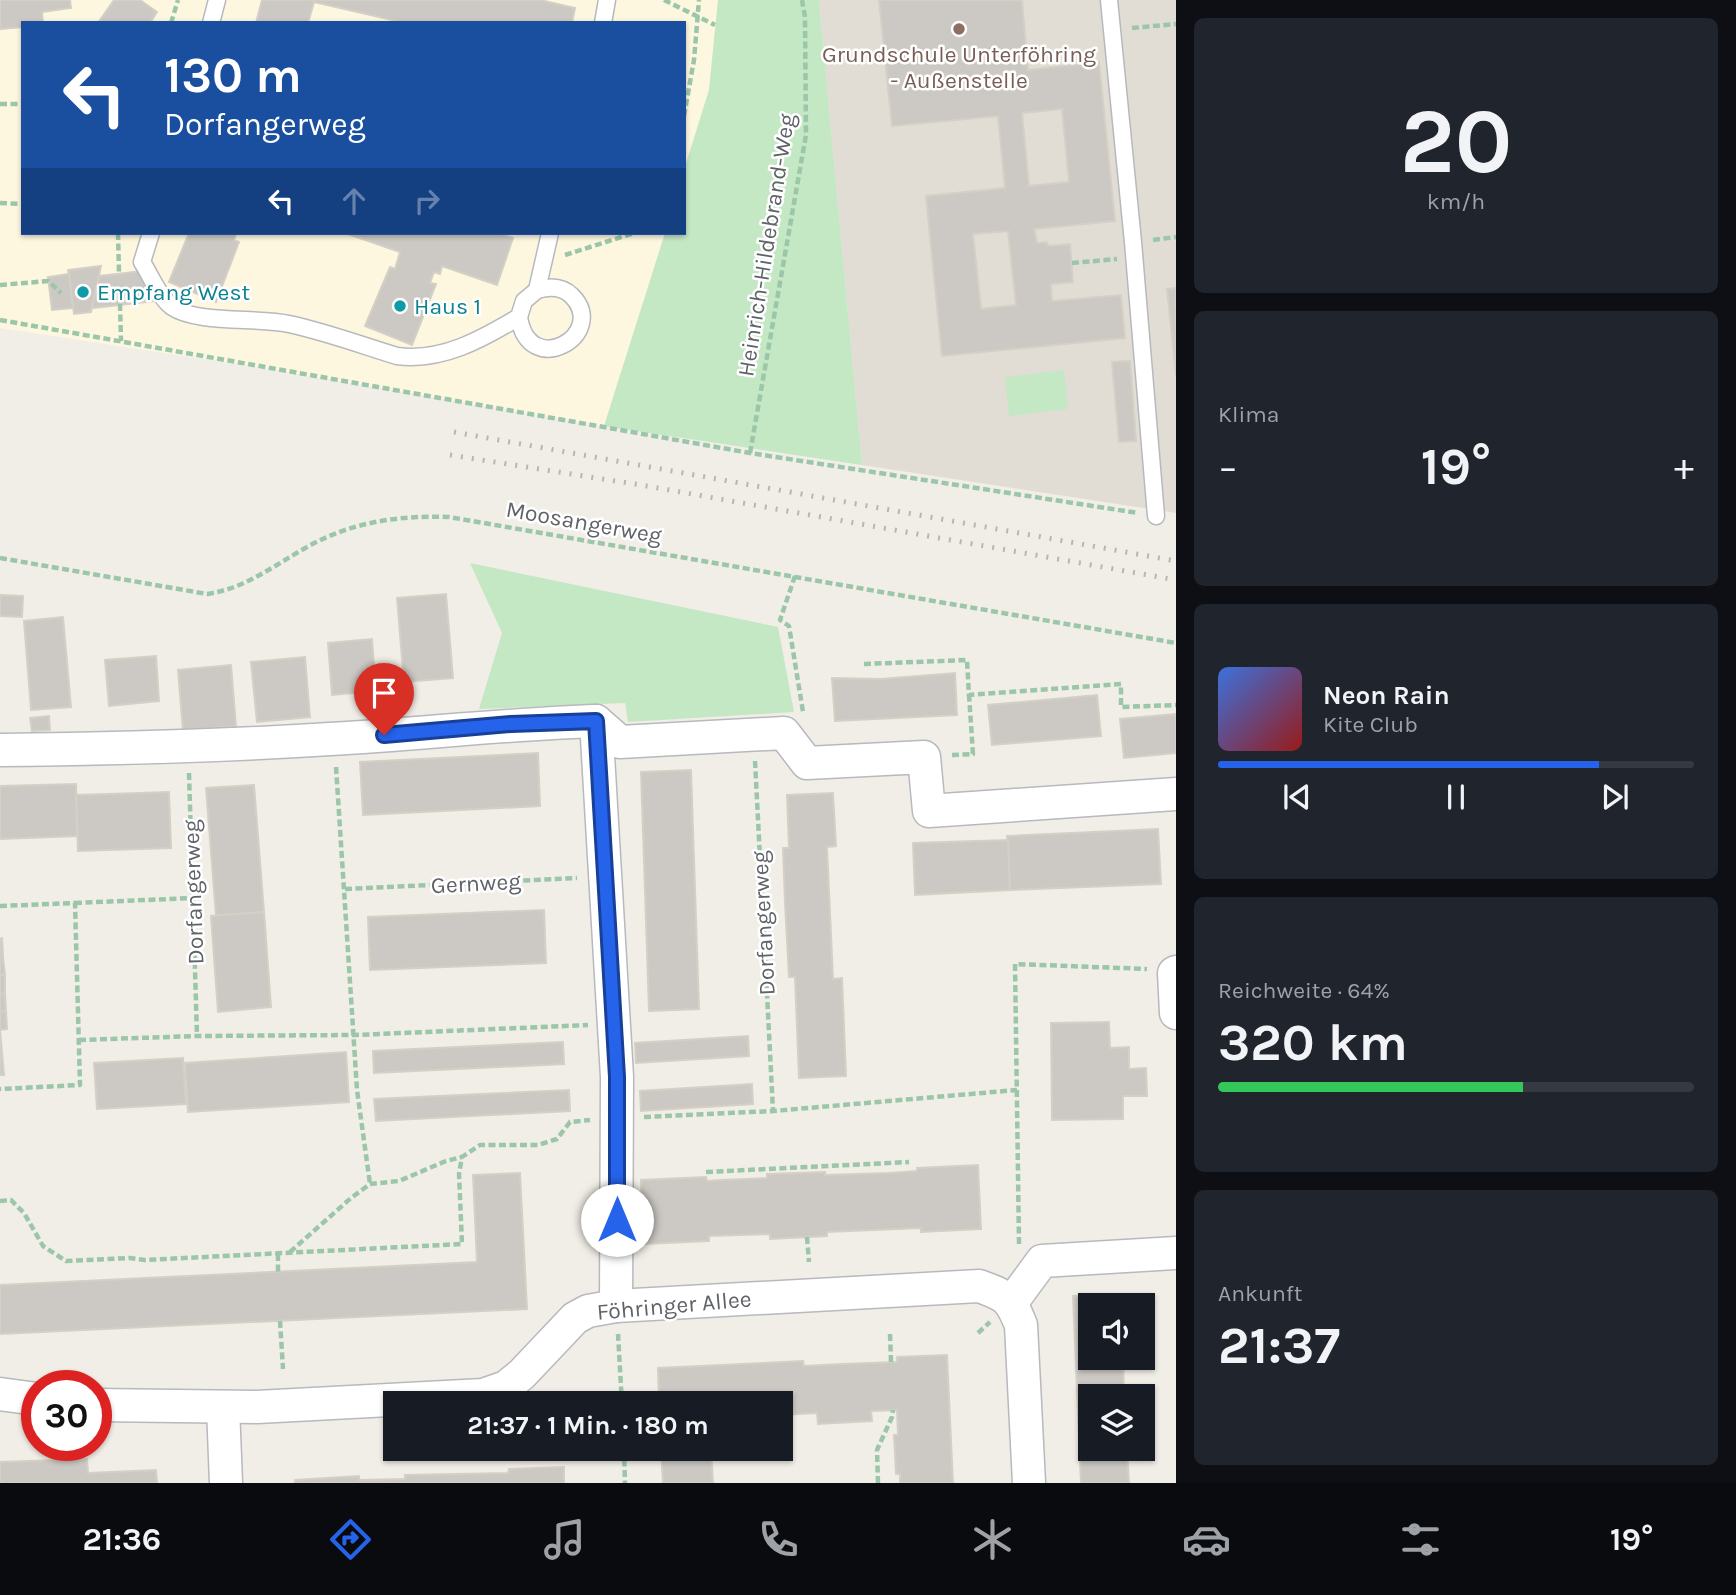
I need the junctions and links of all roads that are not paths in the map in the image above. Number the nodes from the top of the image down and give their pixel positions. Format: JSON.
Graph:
{"nodes":[{"id":1,"x":217,"y":0,"type":"edge"},
{"id":2,"x":607,"y":0,"type":"edge"},
{"id":3,"x":1109,"y":0,"type":"edge"},
{"id":4,"x":212,"y":21,"type":"edge"},
{"id":5,"x":603,"y":21,"type":"edge"},
{"id":6,"x":150,"y":235,"type":"edge"},
{"id":7,"x":549,"y":235,"type":"edge"},
{"id":8,"x":537,"y":290,"type":"junction"},
{"id":9,"x":519,"y":317,"type":"junction"},
{"id":10,"x":1148,"y":515,"type":"road end"},
{"id":11,"x":596,"y":721,"type":"junction"},
{"id":12,"x":0,"y":750,"type":"edge"},
{"id":13,"x":1176,"y":794,"type":"edge"},
{"id":14,"x":1163,"y":971,"type":"edge"},
{"id":15,"x":1176,"y":1013,"type":"edge"},
{"id":16,"x":1176,"y":1253,"type":"edge"},
{"id":17,"x":1012,"y":1302,"type":"junction"},
{"id":18,"x":616,"y":1306,"type":"junction"},
{"id":19,"x":0,"y":1394,"type":"edge"},
{"id":20,"x":21,"y":1397,"type":"edge"},
{"id":21,"x":112,"y":1405,"type":"edge"},
{"id":22,"x":223,"y":1407,"type":"junction"},
{"id":23,"x":226,"y":1483,"type":"edge"},
{"id":24,"x":1029,"y":1483,"type":"edge"}],
"edges":[{"from":1,"to":4,"type":"lane"},
{"from":2,"to":5,"type":"lane"},
{"from":3,"to":10,"type":"lane"},
{"from":6,"to":9,"type":"lane"},
{"from":7,"to":8,"type":"lane"},
{"from":8,"to":9,"type":"lane"},
{"from":8,"to":9,"type":"lane"},
{"from":11,"to":12,"type":"street"},
{"from":11,"to":13,"type":"street"},
{"from":11,"to":18,"type":"street"},
{"from":14,"to":15,"type":"street"},
{"from":16,"to":17,"type":"street"},
{"from":17,"to":18,"type":"street","name":"Föhringer Allee"},
{"from":17,"to":24,"type":"street"},
{"from":18,"to":22,"type":"street","name":"Föhringer Allee"},
{"from":19,"to":20,"type":"street"},
{"from":21,"to":22,"type":"street","name":"Föhringer Allee"},
{"from":22,"to":23,"type":"street"}]}
